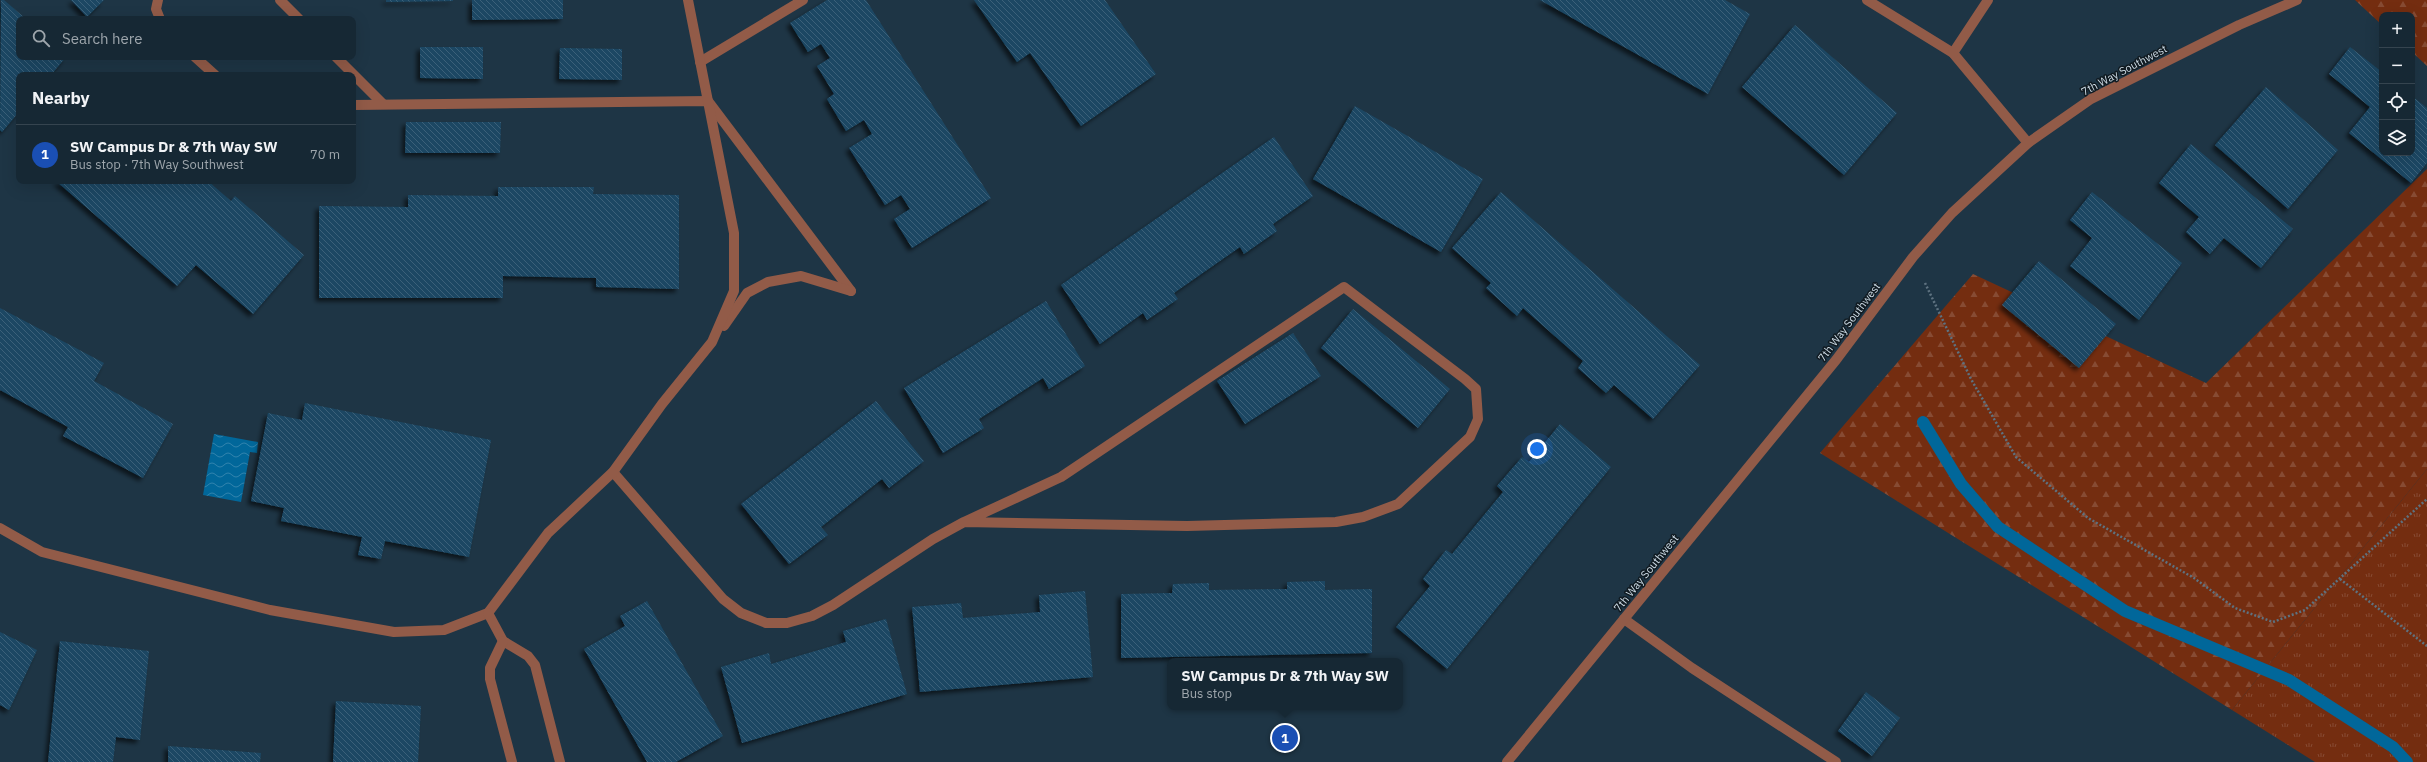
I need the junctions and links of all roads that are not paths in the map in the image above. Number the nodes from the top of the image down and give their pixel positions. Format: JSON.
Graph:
{"nodes":[{"id":1,"x":158,"y":0,"type":"edge"},
{"id":2,"x":280,"y":0,"type":"edge"},
{"id":3,"x":688,"y":0,"type":"edge"},
{"id":4,"x":803,"y":0,"type":"edge"},
{"id":5,"x":1867,"y":0,"type":"edge"},
{"id":6,"x":1988,"y":0,"type":"edge"},
{"id":7,"x":2297,"y":0,"type":"edge"},
{"id":8,"x":159,"y":16,"type":"edge"},
{"id":9,"x":295,"y":16,"type":"edge"},
{"id":10,"x":1953,"y":53,"type":"junction"},
{"id":11,"x":198,"y":60,"type":"edge"},
{"id":12,"x":339,"y":60,"type":"edge"},
{"id":13,"x":700,"y":62,"type":"junction"},
{"id":14,"x":212,"y":72,"type":"edge"},
{"id":15,"x":351,"y":72,"type":"edge"},
{"id":16,"x":356,"y":77,"type":"edge"},
{"id":17,"x":708,"y":101,"type":"junction"},
{"id":18,"x":383,"y":104,"type":"junction"},
{"id":19,"x":356,"y":105,"type":"edge"},
{"id":20,"x":2028,"y":143,"type":"junction"},
{"id":21,"x":712,"y":342,"type":"junction"},
{"id":22,"x":613,"y":472,"type":"junction"},
{"id":23,"x":964,"y":522,"type":"junction"},
{"id":24,"x":0,"y":528,"type":"edge"},
{"id":25,"x":488,"y":613,"type":"junction"},
{"id":26,"x":1624,"y":618,"type":"junction"},
{"id":27,"x":503,"y":641,"type":"junction"},
{"id":28,"x":512,"y":762,"type":"edge"},
{"id":29,"x":560,"y":762,"type":"edge"},
{"id":30,"x":1507,"y":762,"type":"edge"},
{"id":31,"x":1836,"y":762,"type":"edge"}],
"edges":[{"from":1,"to":8,"type":"street"},
{"from":2,"to":9,"type":"street"},
{"from":3,"to":13,"type":"street"},
{"from":4,"to":13,"type":"street"},
{"from":5,"to":10,"type":"street"},
{"from":6,"to":10,"type":"street"},
{"from":7,"to":20,"type":"street","name":"7th Way Southwest"},
{"from":10,"to":20,"type":"street"},
{"from":11,"to":14,"type":"street"},
{"from":12,"to":15,"type":"street"},
{"from":13,"to":17,"type":"street"},
{"from":16,"to":18,"type":"street"},
{"from":17,"to":18,"type":"street"},
{"from":17,"to":21,"type":"street"},
{"from":17,"to":21,"type":"street"},
{"from":18,"to":19,"type":"street"},
{"from":20,"to":26,"type":"street","name":"7th Way Southwest"},
{"from":21,"to":22,"type":"street"},
{"from":22,"to":23,"type":"street"},
{"from":22,"to":25,"type":"street"},
{"from":23,"to":23,"type":"street"},
{"from":24,"to":25,"type":"street"},
{"from":25,"to":27,"type":"street"},
{"from":26,"to":30,"type":"street","name":"7th Way Southwest"},
{"from":26,"to":31,"type":"street"},
{"from":27,"to":28,"type":"street"},
{"from":27,"to":29,"type":"street"}]}
